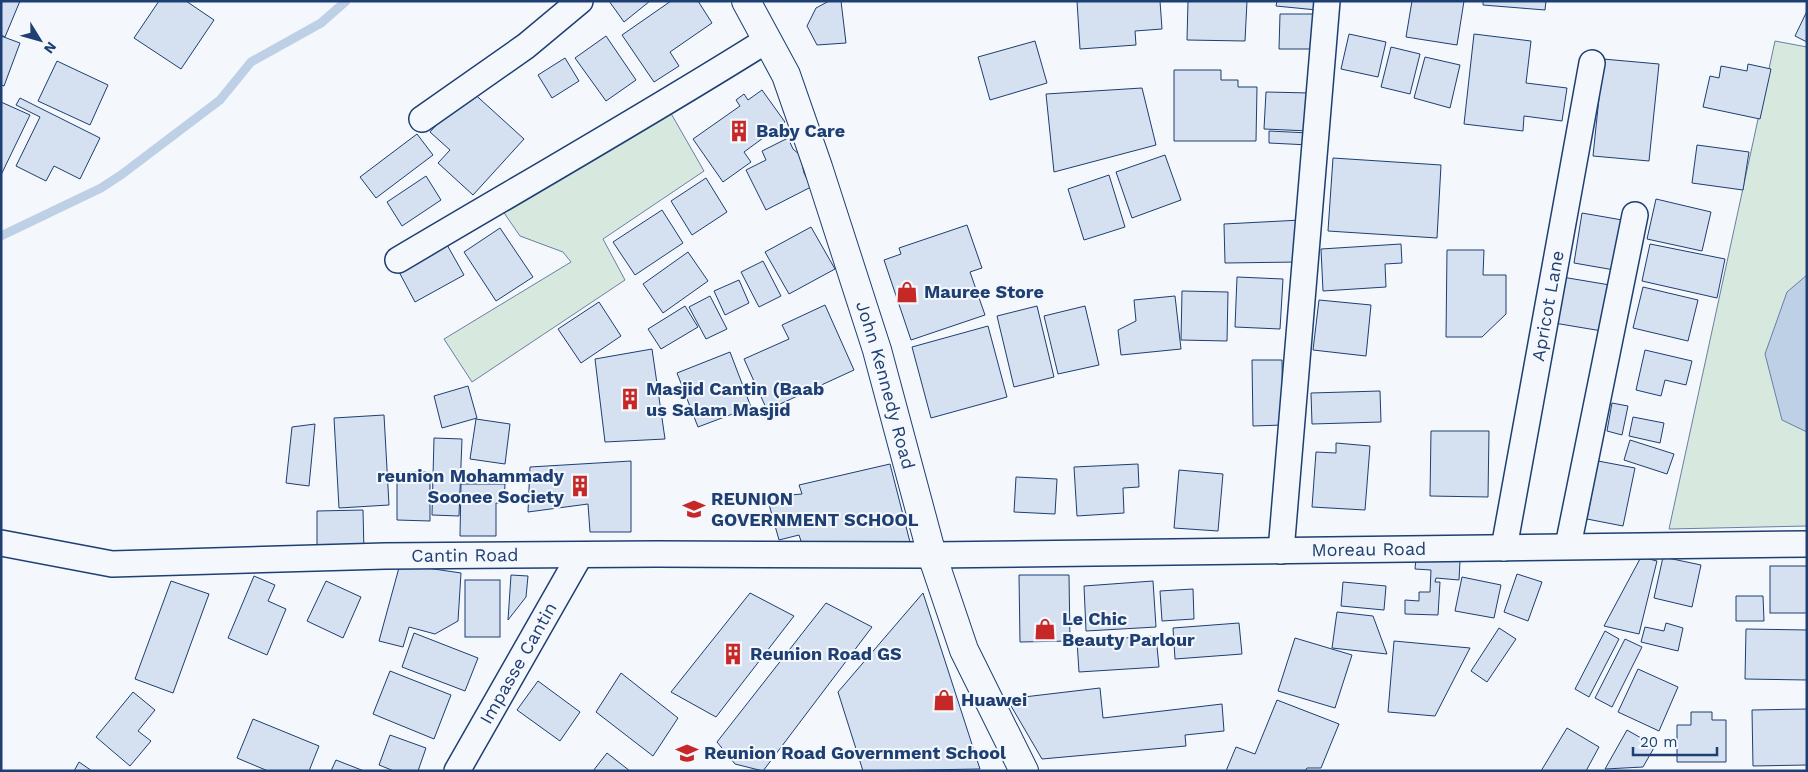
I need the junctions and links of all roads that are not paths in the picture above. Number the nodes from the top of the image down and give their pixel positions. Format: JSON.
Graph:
{"nodes":[{"id":1,"x":580,"y":1,"type":"edge"},
{"id":2,"x":746,"y":1,"type":"edge"},
{"id":3,"x":1327,"y":1,"type":"edge"},
{"id":4,"x":767,"y":40,"type":"junction"},
{"id":5,"x":1592,"y":63,"type":"dead end"},
{"id":6,"x":422,"y":119,"type":"dead end"},
{"id":7,"x":1635,"y":215,"type":"dead end"},
{"id":8,"x":398,"y":260,"type":"dead end"},
{"id":9,"x":1,"y":544,"type":"edge"},
{"id":10,"x":1807,"y":544,"type":"edge"},
{"id":11,"x":1568,"y":546,"type":"junction"},
{"id":12,"x":1504,"y":548,"type":"junction"},
{"id":13,"x":1281,"y":551,"type":"junction"},
{"id":14,"x":580,"y":555,"type":"junction"},
{"id":15,"x":932,"y":555,"type":"junction"},
{"id":16,"x":456,"y":771,"type":"edge"},
{"id":17,"x":1024,"y":771,"type":"edge"}],
"edges":[{"from":1,"to":6,"type":"street"},
{"from":2,"to":4,"type":"main road","name":"John Kennedy Road"},
{"from":3,"to":13,"type":"street"},
{"from":4,"to":8,"type":"street"},
{"from":4,"to":15,"type":"main road","name":"John Kennedy Road"},
{"from":5,"to":12,"type":"street","name":"Apricot Lane"},
{"from":7,"to":11,"type":"street"},
{"from":9,"to":14,"type":"street","name":"Cantin Road"},
{"from":10,"to":11,"type":"street","name":"Moreau Road"},
{"from":11,"to":12,"type":"street","name":"Moreau Road"},
{"from":12,"to":13,"type":"street","name":"Moreau Road"},
{"from":13,"to":15,"type":"street","name":"Moreau Road"},
{"from":14,"to":15,"type":"street","name":"Cantin Road"},
{"from":14,"to":16,"type":"street","name":"Impasse Cantin"},
{"from":15,"to":17,"type":"main road","name":"John Kennedy Road"}]}
